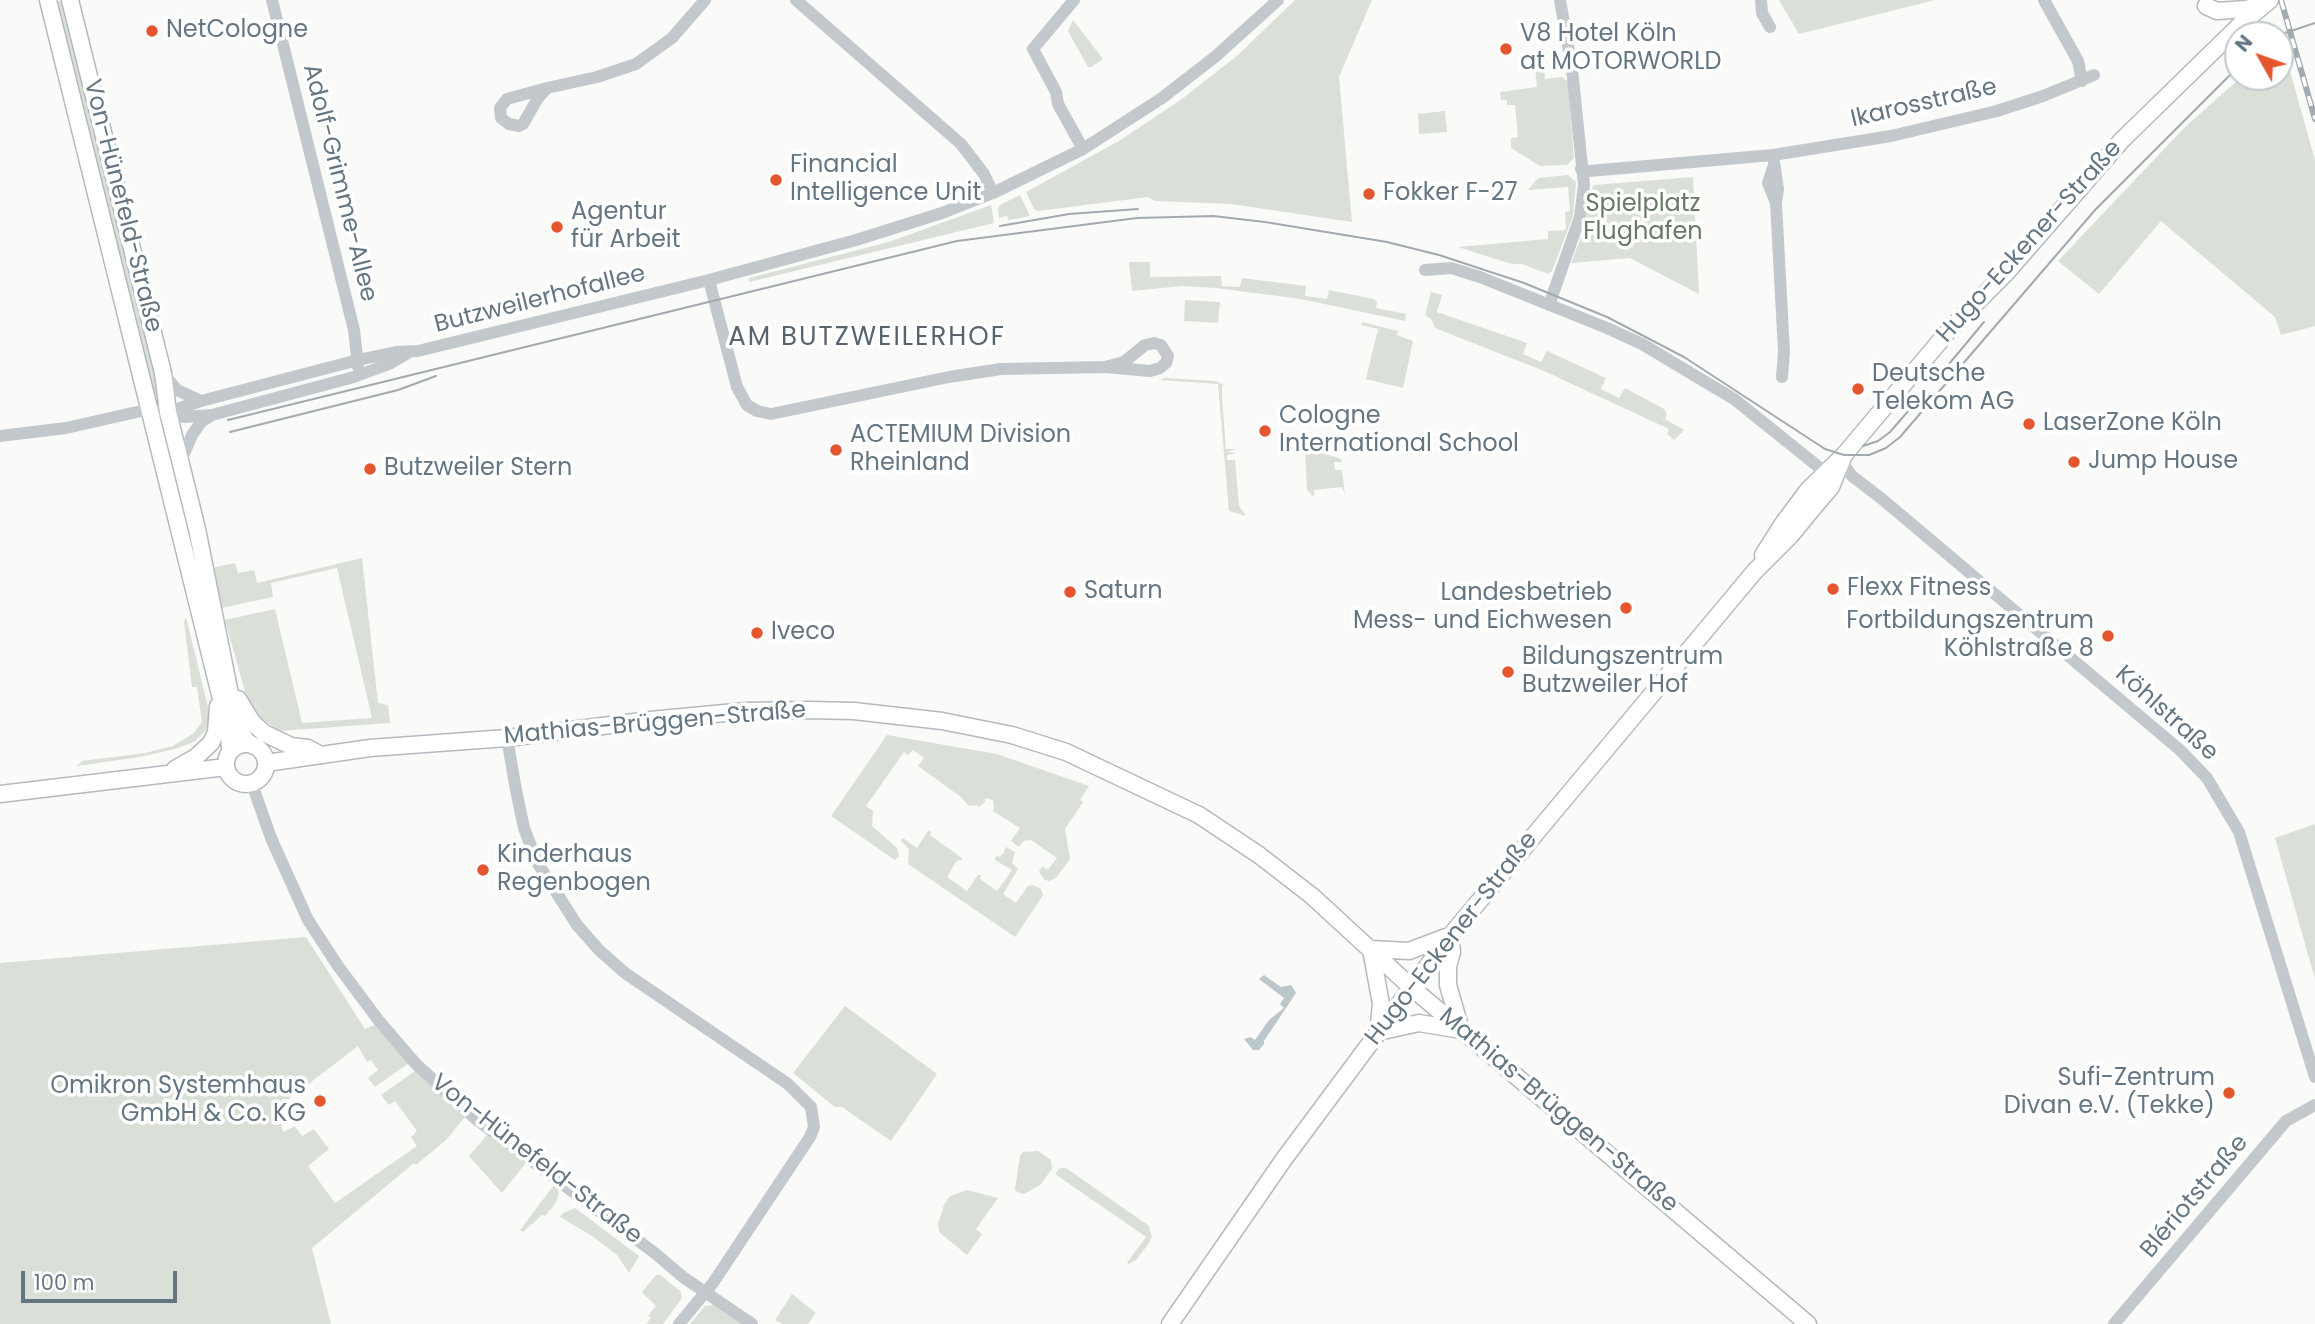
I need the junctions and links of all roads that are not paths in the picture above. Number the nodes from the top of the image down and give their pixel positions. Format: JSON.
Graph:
{"nodes":[{"id":1,"x":48,"y":0,"type":"edge"},
{"id":2,"x":70,"y":0,"type":"edge"},
{"id":3,"x":272,"y":0,"type":"edge"},
{"id":4,"x":705,"y":0,"type":"edge"},
{"id":5,"x":796,"y":0,"type":"edge"},
{"id":6,"x":1074,"y":0,"type":"edge"},
{"id":7,"x":1278,"y":0,"type":"edge"},
{"id":8,"x":1560,"y":0,"type":"edge"},
{"id":9,"x":1761,"y":0,"type":"edge"},
{"id":10,"x":2044,"y":0,"type":"edge"},
{"id":11,"x":2267,"y":2,"type":"edge"},
{"id":12,"x":2204,"y":3,"type":"edge"},
{"id":13,"x":2245,"y":21,"type":"edge"},
{"id":14,"x":1770,"y":27,"type":"dead end"},
{"id":15,"x":2224,"y":35,"type":"edge"},
{"id":16,"x":2224,"y":40,"type":"edge"},
{"id":17,"x":2094,"y":75,"type":"dead end"},
{"id":18,"x":2082,"y":81,"type":"junction"},
{"id":19,"x":547,"y":88,"type":"dead end"},
{"id":20,"x":1083,"y":149,"type":"junction"},
{"id":21,"x":1773,"y":160,"type":"junction"},
{"id":22,"x":1581,"y":169,"type":"junction"},
{"id":23,"x":993,"y":193,"type":"junction"},
{"id":24,"x":1425,"y":270,"type":"dead end"},
{"id":25,"x":709,"y":280,"type":"junction"},
{"id":26,"x":1549,"y":304,"type":"junction"},
{"id":27,"x":408,"y":353,"type":"junction"},
{"id":28,"x":358,"y":360,"type":"junction"},
{"id":29,"x":1105,"y":367,"type":"dead end"},
{"id":30,"x":163,"y":373,"type":"junction"},
{"id":31,"x":354,"y":377,"type":"junction"},
{"id":32,"x":1782,"y":377,"type":"dead end"},
{"id":33,"x":201,"y":401,"type":"junction"},
{"id":34,"x":150,"y":409,"type":"junction"},
{"id":35,"x":168,"y":412,"type":"junction"},
{"id":36,"x":212,"y":415,"type":"junction"},
{"id":37,"x":0,"y":436,"type":"edge"},
{"id":38,"x":181,"y":461,"type":"junction"},
{"id":39,"x":1831,"y":477,"type":"junction"},
{"id":40,"x":1755,"y":571,"type":"junction"},
{"id":41,"x":214,"y":670,"type":"junction"},
{"id":42,"x":229,"y":681,"type":"junction"},
{"id":43,"x":508,"y":737,"type":"junction"},
{"id":44,"x":252,"y":745,"type":"junction"},
{"id":45,"x":321,"y":754,"type":"junction"},
{"id":46,"x":228,"y":759,"type":"junction"},
{"id":47,"x":266,"y":763,"type":"junction"},
{"id":48,"x":163,"y":774,"type":"junction"},
{"id":49,"x":252,"y":784,"type":"junction"},
{"id":50,"x":0,"y":794,"type":"edge"},
{"id":51,"x":1450,"y":936,"type":"junction"},
{"id":52,"x":1371,"y":949,"type":"junction"},
{"id":53,"x":1411,"y":987,"type":"junction"},
{"id":54,"x":1461,"y":1030,"type":"junction"},
{"id":55,"x":1378,"y":1032,"type":"junction"},
{"id":56,"x":2315,"y":1077,"type":"edge"},
{"id":57,"x":2315,"y":1105,"type":"edge"},
{"id":58,"x":705,"y":1291,"type":"junction"},
{"id":59,"x":679,"y":1324,"type":"edge"},
{"id":60,"x":752,"y":1324,"type":"edge"},
{"id":61,"x":1170,"y":1324,"type":"edge"},
{"id":62,"x":1808,"y":1324,"type":"edge"},
{"id":63,"x":2114,"y":1324,"type":"edge"}],
"edges":[{"from":1,"to":34,"type":"street","name":"Von-Hünefeld-Straße"},
{"from":2,"to":30,"type":"street","name":"Von-Hünefeld-Straße"},
{"from":3,"to":28,"type":"street","name":"Adolf-Grimme-Allee"},
{"from":4,"to":19,"type":"street"},
{"from":5,"to":23,"type":"street"},
{"from":6,"to":20,"type":"street"},
{"from":7,"to":20,"type":"street","name":"Butzweilerhofallee"},
{"from":8,"to":22,"type":"street"},
{"from":9,"to":14,"type":"street"},
{"from":10,"to":18,"type":"street"},
{"from":11,"to":12,"type":"street"},
{"from":11,"to":13,"type":"street","name":"Hugo-Eckener-Straße"},
{"from":12,"to":15,"type":"street"},
{"from":16,"to":39,"type":"street","name":"Hugo-Eckener-Straße"},
{"from":17,"to":18,"type":"street","name":"Ikarosstraße"},
{"from":18,"to":21,"type":"street","name":"Ikarosstraße"},
{"from":20,"to":23,"type":"street","name":"Butzweilerhofallee"},
{"from":21,"to":22,"type":"street","name":"Ikarosstraße"},
{"from":21,"to":32,"type":"street"},
{"from":22,"to":26,"type":"street"},
{"from":23,"to":25,"type":"street","name":"Butzweilerhofallee"},
{"from":24,"to":26,"type":"street","name":"Köhlstraße"},
{"from":25,"to":27,"type":"street","name":"Butzweilerhofallee"},
{"from":25,"to":29,"type":"street"},
{"from":26,"to":39,"type":"street","name":"Köhlstraße"},
{"from":27,"to":28,"type":"street","name":"Butzweilerhofallee"},
{"from":27,"to":31,"type":"street","name":"Butzweilerhofallee"},
{"from":28,"to":31,"type":"street","name":"Adolf-Grimme-Allee"},
{"from":28,"to":33,"type":"street","name":"Butzweilerhofallee"},
{"from":30,"to":33,"type":"street"},
{"from":30,"to":35,"type":"street","name":"Von-Hünefeld-Straße"},
{"from":31,"to":36,"type":"street","name":"Butzweilerhofallee"},
{"from":33,"to":35,"type":"street","name":"Butzweilerhofallee"},
{"from":34,"to":35,"type":"street"},
{"from":34,"to":37,"type":"street"},
{"from":34,"to":41,"type":"street","name":"Von-Hünefeld-Straße"},
{"from":35,"to":36,"type":"street","name":"Butzweilerhofallee"},
{"from":35,"to":38,"type":"street","name":"Von-Hünefeld-Straße"},
{"from":36,"to":38,"type":"street"},
{"from":38,"to":42,"type":"street","name":"Von-Hünefeld-Straße"},
{"from":39,"to":40,"type":"street","name":"Hugo-Eckener-Straße"},
{"from":39,"to":40,"type":"street","name":"Hugo-Eckener-Straße"},
{"from":39,"to":56,"type":"street","name":"Köhlstraße"},
{"from":40,"to":51,"type":"street","name":"Hugo-Eckener-Straße"},
{"from":41,"to":46,"type":"street","name":"Von-Hünefeld-Straße"},
{"from":41,"to":48,"type":"street"},
{"from":42,"to":44,"type":"street","name":"Von-Hünefeld-Straße"},
{"from":42,"to":45,"type":"street"},
{"from":43,"to":45,"type":"street","name":"Mathias-Brüggen-Straße"},
{"from":43,"to":52,"type":"street","name":"Mathias-Brüggen-Straße"},
{"from":43,"to":58,"type":"street"},
{"from":44,"to":46,"type":"street"},
{"from":44,"to":47,"type":"street"},
{"from":45,"to":47,"type":"street","name":"Mathias-Brüggen-Straße"},
{"from":46,"to":48,"type":"street"},
{"from":46,"to":49,"type":"street"},
{"from":47,"to":49,"type":"street"},
{"from":48,"to":50,"type":"street"},
{"from":49,"to":58,"type":"street","name":"Von-Hünefeld-Straße"},
{"from":51,"to":52,"type":"street"},
{"from":51,"to":53,"type":"street","name":"Hugo-Eckener-Straße"},
{"from":51,"to":54,"type":"street"},
{"from":52,"to":53,"type":"street","name":"Mathias-Brüggen-Straße"},
{"from":52,"to":55,"type":"street"},
{"from":53,"to":54,"type":"street","name":"Mathias-Brüggen-Straße"},
{"from":53,"to":55,"type":"street","name":"Hugo-Eckener-Straße"},
{"from":54,"to":55,"type":"street"},
{"from":54,"to":62,"type":"street","name":"Mathias-Brüggen-Straße"},
{"from":55,"to":61,"type":"street","name":"Hugo-Eckener-Straße"},
{"from":57,"to":63,"type":"street","name":"Blériotstraße"},
{"from":58,"to":59,"type":"street"},
{"from":58,"to":60,"type":"street","name":"Von-Hünefeld-Straße"}]}
